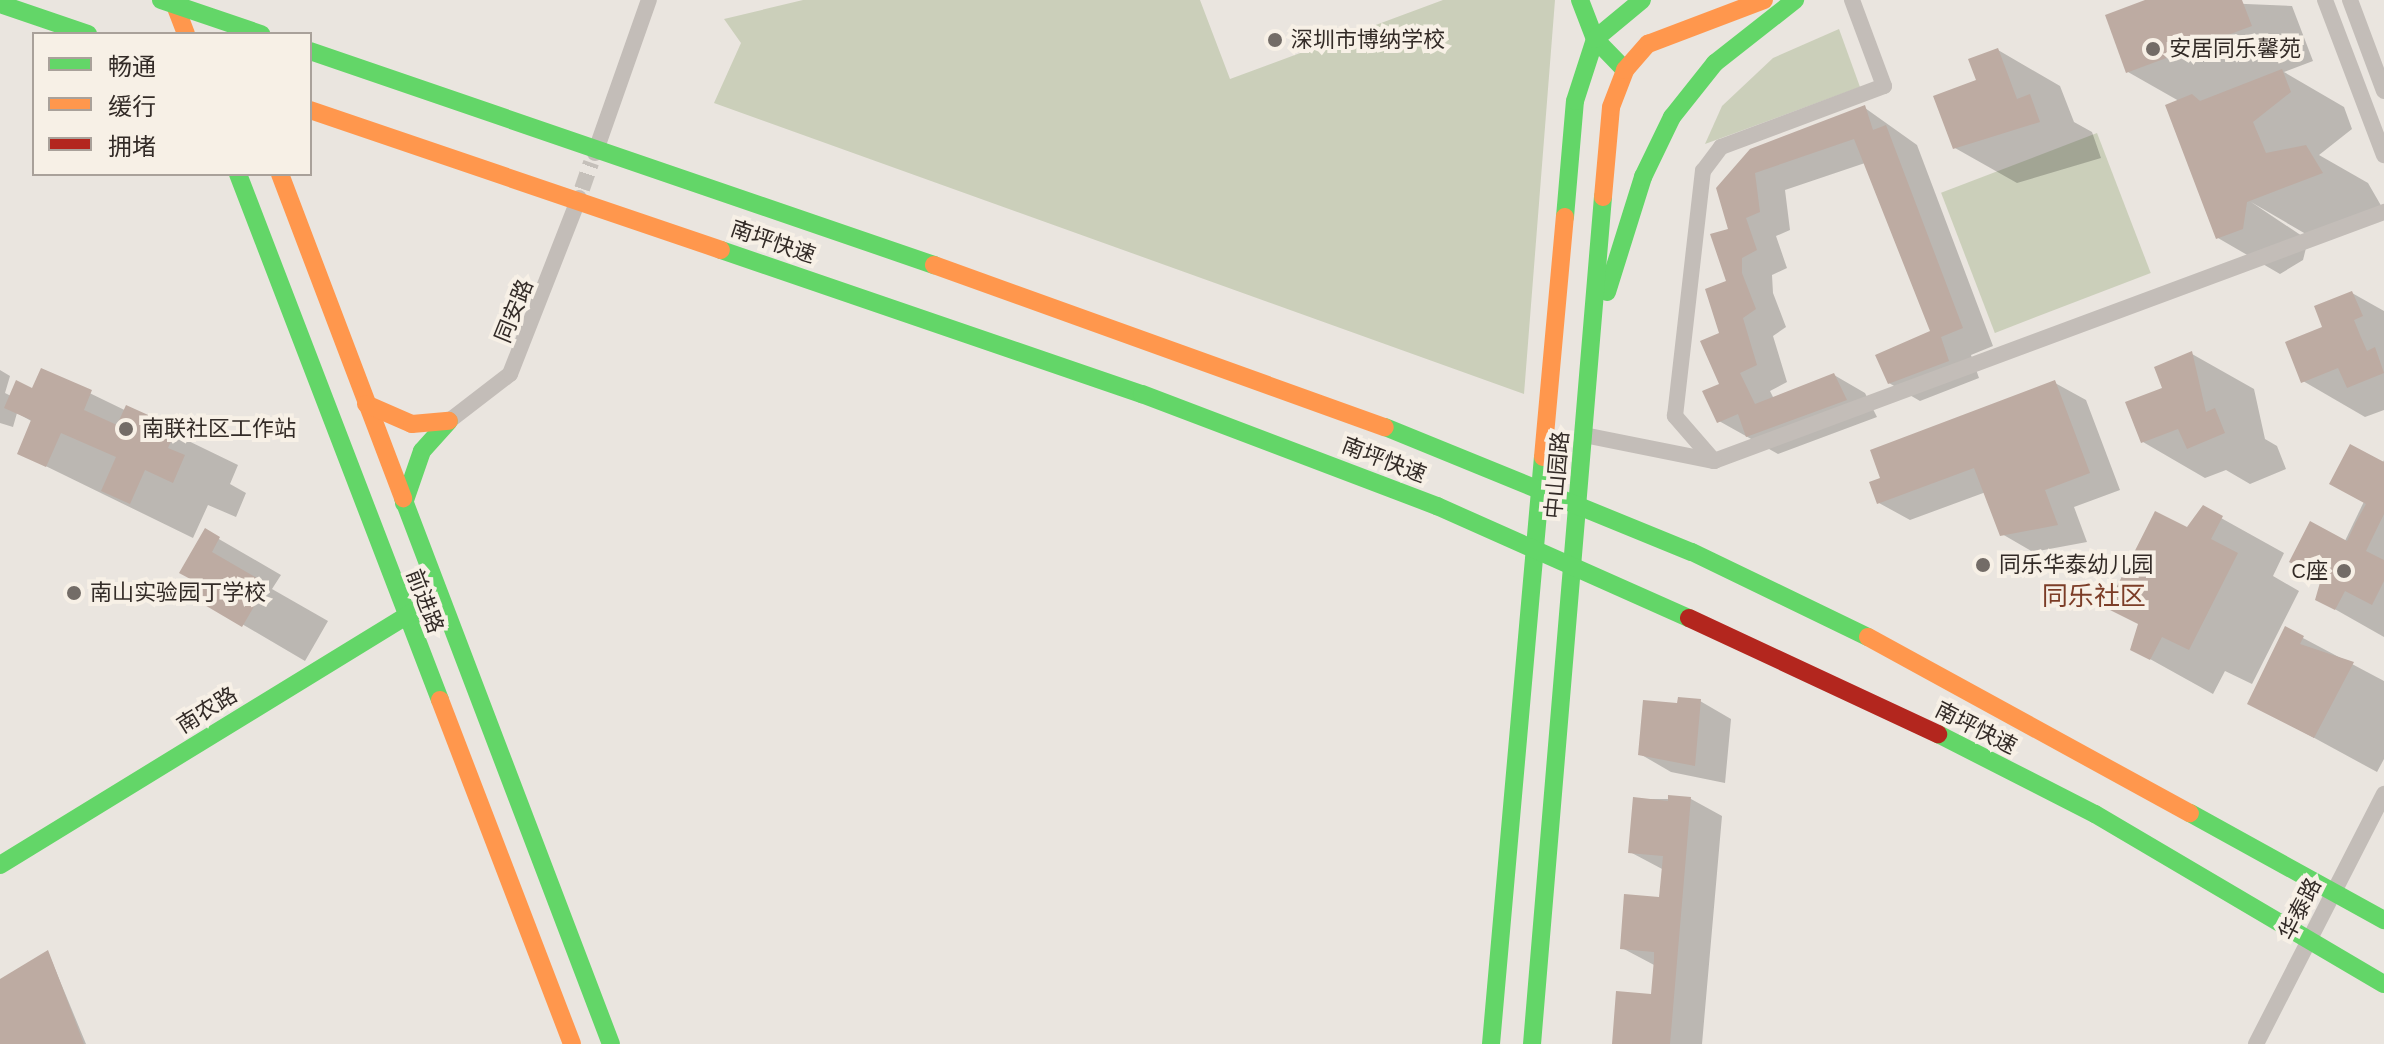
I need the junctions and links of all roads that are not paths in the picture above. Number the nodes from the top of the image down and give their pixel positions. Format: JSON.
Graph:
{"nodes":[{"id":1,"x":161,"y":0,"type":"edge"},
{"id":2,"x":173,"y":0,"type":"edge"},
{"id":3,"x":214,"y":0,"type":"edge"},
{"id":4,"x":649,"y":0,"type":"edge"},
{"id":5,"x":1580,"y":0,"type":"edge"},
{"id":6,"x":1642,"y":0,"type":"edge"},
{"id":7,"x":1764,"y":0,"type":"edge"},
{"id":8,"x":1795,"y":0,"type":"edge"},
{"id":9,"x":1852,"y":0,"type":"edge"},
{"id":10,"x":2325,"y":0,"type":"edge"},
{"id":11,"x":2350,"y":0,"type":"edge"},
{"id":12,"x":0,"y":4,"type":"edge"},
{"id":13,"x":82,"y":32,"type":"edge"},
{"id":14,"x":185,"y":32,"type":"edge"},
{"id":15,"x":226,"y":32,"type":"edge"},
{"id":16,"x":255,"y":32,"type":"edge"},
{"id":17,"x":1595,"y":39,"type":"junction"},
{"id":18,"x":2384,"y":42,"type":"edge"},
{"id":19,"x":2368,"y":48,"type":"junction"},
{"id":20,"x":312,"y":52,"type":"edge"},
{"id":21,"x":1625,"y":70,"type":"junction"},
{"id":22,"x":2384,"y":91,"type":"edge"},
{"id":23,"x":312,"y":111,"type":"edge"},
{"id":24,"x":2384,"y":155,"type":"edge"},
{"id":25,"x":591,"y":163,"type":"tunnel mouth"},
{"id":26,"x":239,"y":176,"type":"edge"},
{"id":27,"x":281,"y":176,"type":"edge"},
{"id":28,"x":582,"y":189,"type":"tunnel mouth"},
{"id":29,"x":2384,"y":212,"type":"edge"},
{"id":30,"x":1589,"y":368,"type":"junction"},
{"id":31,"x":366,"y":404,"type":"junction"},
{"id":32,"x":449,"y":421,"type":"junction"},
{"id":33,"x":1584,"y":435,"type":"junction"},
{"id":34,"x":1714,"y":461,"type":"junction"},
{"id":35,"x":404,"y":504,"type":"junction"},
{"id":36,"x":439,"y":596,"type":"junction"},
{"id":37,"x":405,"y":616,"type":"junction"},
{"id":38,"x":2384,"y":794,"type":"edge"},
{"id":39,"x":0,"y":865,"type":"edge"},
{"id":40,"x":2384,"y":920,"type":"edge"},
{"id":41,"x":2384,"y":984,"type":"edge"},
{"id":42,"x":572,"y":1044,"type":"edge"},
{"id":43,"x":611,"y":1044,"type":"edge"},
{"id":44,"x":1491,"y":1044,"type":"edge"},
{"id":45,"x":1532,"y":1044,"type":"edge"},
{"id":46,"x":2256,"y":1044,"type":"edge"}],
"edges":[{"from":1,"to":16,"type":"main road","bridge":true},
{"from":2,"to":14,"type":"main road"},
{"from":3,"to":15,"type":"main road"},
{"from":4,"to":25,"type":"street"},
{"from":5,"to":17,"type":"main road"},
{"from":6,"to":17,"type":"main road"},
{"from":7,"to":21,"type":"main road","name":"中山园路"},
{"from":8,"to":30,"type":"main road"},
{"from":9,"to":34,"type":"street"},
{"from":10,"to":24,"type":"street"},
{"from":11,"to":19,"type":"street"},
{"from":12,"to":13,"type":"main road"},
{"from":17,"to":21,"type":"main road"},
{"from":17,"to":44,"type":"main road","name":"中山园路"},
{"from":18,"to":19,"type":"street"},
{"from":19,"to":22,"type":"street"},
{"from":20,"to":40,"type":"main road","name":"南坪快速","bridge":true},
{"from":21,"to":30,"type":"main road","name":"中山园路"},
{"from":23,"to":41,"type":"main road","name":"南坪快速","bridge":true},
{"from":26,"to":37,"type":"main road","name":"前进路"},
{"from":27,"to":31,"type":"main road","name":"前进路"},
{"from":28,"to":32,"type":"street","name":"同安路"},
{"from":29,"to":34,"type":"street"},
{"from":30,"to":33,"type":"main road","name":"中山园路"},
{"from":31,"to":32,"type":"main road"},
{"from":31,"to":35,"type":"main road","name":"前进路"},
{"from":32,"to":35,"type":"main road"},
{"from":33,"to":34,"type":"street"},
{"from":33,"to":45,"type":"main road","name":"中山园路"},
{"from":35,"to":36,"type":"main road","name":"前进路"},
{"from":36,"to":37,"type":"main road","name":"南农路"},
{"from":36,"to":43,"type":"main road","name":"前进路"},
{"from":37,"to":39,"type":"main road","name":"南农路"},
{"from":37,"to":42,"type":"main road","name":"前进路"},
{"from":38,"to":46,"type":"street","name":"华泰路"}]}
